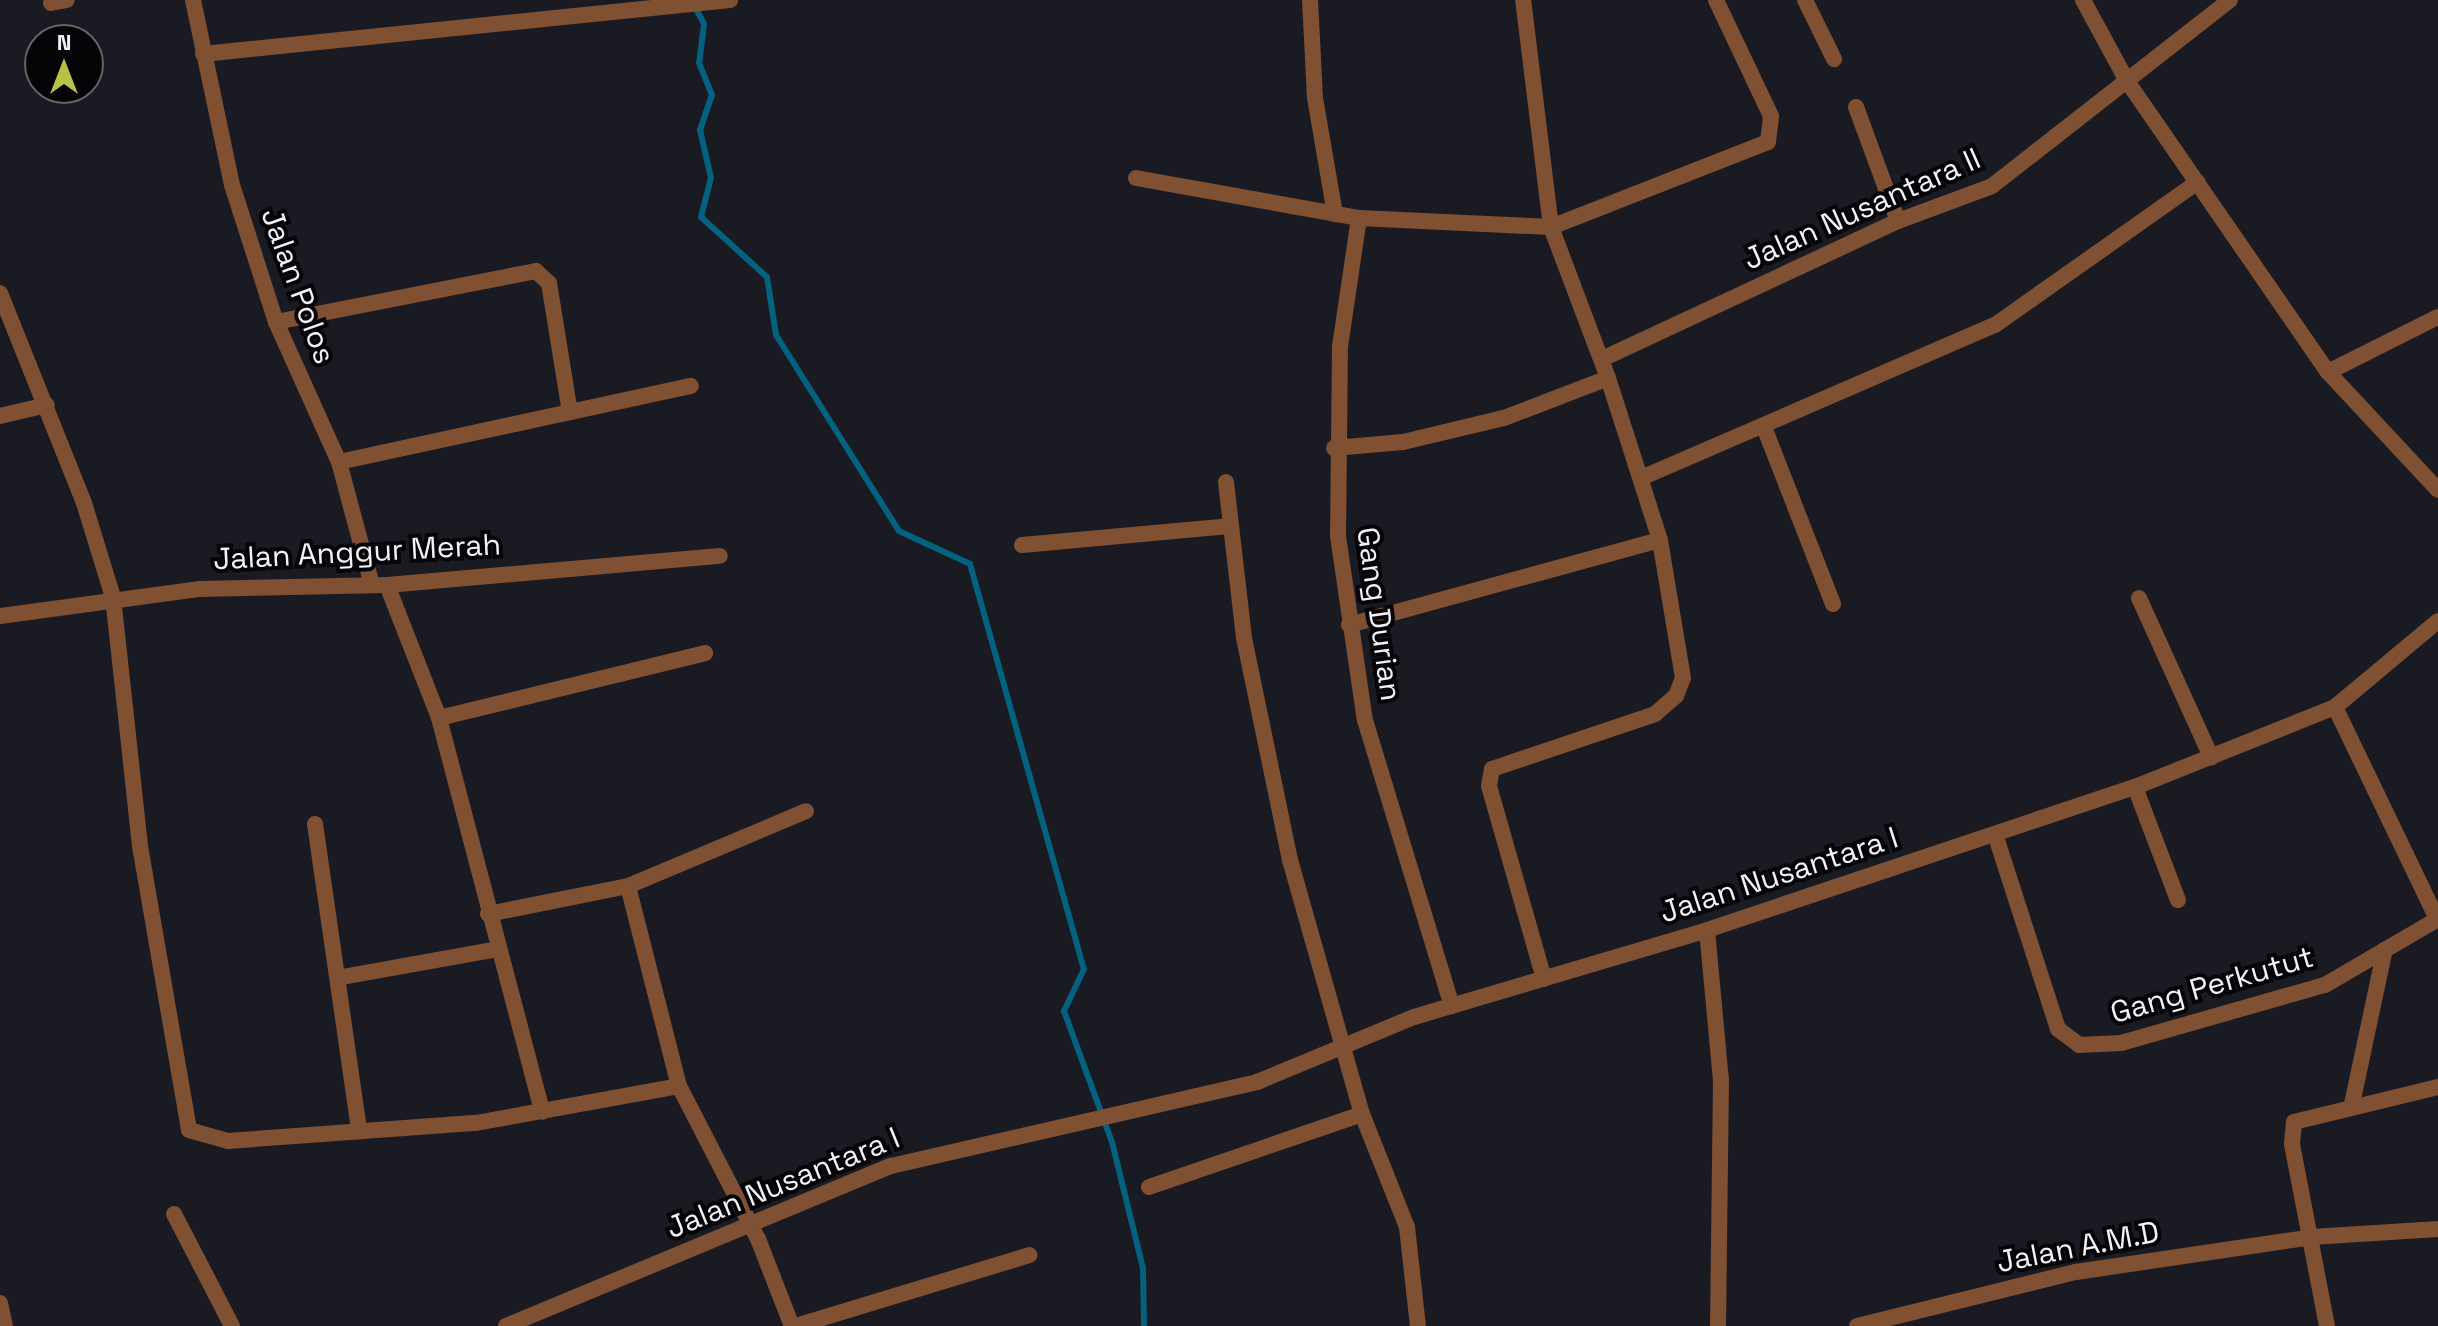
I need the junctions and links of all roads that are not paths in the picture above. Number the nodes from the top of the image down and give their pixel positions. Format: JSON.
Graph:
{"nodes":[{"id":1,"x":193,"y":0,"type":"edge"},
{"id":2,"x":1310,"y":0,"type":"edge"},
{"id":3,"x":1523,"y":0,"type":"edge"},
{"id":4,"x":1716,"y":0,"type":"edge"},
{"id":5,"x":1805,"y":0,"type":"edge"},
{"id":6,"x":2083,"y":0,"type":"edge"},
{"id":7,"x":2230,"y":0,"type":"edge"},
{"id":8,"x":728,"y":1,"type":"edge"},
{"id":9,"x":203,"y":54,"type":"junction"},
{"id":10,"x":1834,"y":59,"type":"dead end"},
{"id":11,"x":2127,"y":81,"type":"junction"},
{"id":12,"x":1856,"y":107,"type":"dead end"},
{"id":13,"x":1136,"y":178,"type":"dead end"},
{"id":14,"x":2198,"y":182,"type":"junction"},
{"id":15,"x":1335,"y":214,"type":"junction"},
{"id":16,"x":1359,"y":218,"type":"junction"},
{"id":17,"x":1898,"y":221,"type":"junction"},
{"id":18,"x":1551,"y":227,"type":"junction"},
{"id":19,"x":0,"y":293,"type":"edge"},
{"id":20,"x":2438,"y":317,"type":"edge"},
{"id":21,"x":276,"y":322,"type":"junction"},
{"id":22,"x":1602,"y":359,"type":"junction"},
{"id":23,"x":2328,"y":372,"type":"junction"},
{"id":24,"x":1608,"y":378,"type":"junction"},
{"id":25,"x":691,"y":386,"type":"dead end"},
{"id":26,"x":47,"y":405,"type":"junction"},
{"id":27,"x":570,"y":412,"type":"junction"},
{"id":28,"x":0,"y":416,"type":"edge"},
{"id":29,"x":1764,"y":427,"type":"junction"},
{"id":30,"x":1334,"y":448,"type":"junction"},
{"id":31,"x":339,"y":462,"type":"junction"},
{"id":32,"x":1641,"y":478,"type":"junction"},
{"id":33,"x":1226,"y":482,"type":"dead end"},
{"id":34,"x":2438,"y":490,"type":"edge"},
{"id":35,"x":1229,"y":526,"type":"junction"},
{"id":36,"x":1660,"y":540,"type":"junction"},
{"id":37,"x":1022,"y":545,"type":"dead end"},
{"id":38,"x":720,"y":556,"type":"dead end"},
{"id":39,"x":380,"y":585,"type":"junction"},
{"id":40,"x":113,"y":597,"type":"junction"},
{"id":41,"x":2139,"y":598,"type":"dead end"},
{"id":42,"x":1833,"y":604,"type":"dead end"},
{"id":43,"x":0,"y":616,"type":"edge"},
{"id":44,"x":2438,"y":621,"type":"edge"},
{"id":45,"x":1349,"y":625,"type":"junction"},
{"id":46,"x":705,"y":653,"type":"dead end"},
{"id":47,"x":2335,"y":707,"type":"junction"},
{"id":48,"x":439,"y":718,"type":"junction"},
{"id":49,"x":2211,"y":757,"type":"junction"},
{"id":50,"x":2135,"y":787,"type":"junction"},
{"id":51,"x":806,"y":811,"type":"dead end"},
{"id":52,"x":315,"y":824,"type":"dead end"},
{"id":53,"x":1995,"y":834,"type":"junction"},
{"id":54,"x":628,"y":886,"type":"junction"},
{"id":55,"x":2178,"y":900,"type":"dead end"},
{"id":56,"x":488,"y":914,"type":"junction"},
{"id":57,"x":2436,"y":922,"type":"edge"},
{"id":58,"x":1707,"y":930,"type":"junction"},
{"id":59,"x":497,"y":949,"type":"junction"},
{"id":60,"x":2385,"y":949,"type":"junction"},
{"id":61,"x":342,"y":977,"type":"junction"},
{"id":62,"x":1544,"y":979,"type":"junction"},
{"id":63,"x":1452,"y":1006,"type":"junction"},
{"id":64,"x":1344,"y":1052,"type":"junction"},
{"id":65,"x":679,"y":1086,"type":"junction"},
{"id":66,"x":2438,"y":1087,"type":"edge"},
{"id":67,"x":2352,"y":1104,"type":"junction"},
{"id":68,"x":542,"y":1112,"type":"junction"},
{"id":69,"x":1362,"y":1114,"type":"junction"},
{"id":70,"x":359,"y":1130,"type":"junction"},
{"id":71,"x":1149,"y":1187,"type":"dead end"},
{"id":72,"x":174,"y":1214,"type":"dead end"},
{"id":73,"x":749,"y":1224,"type":"junction"},
{"id":74,"x":2438,"y":1229,"type":"edge"},
{"id":75,"x":2312,"y":1237,"type":"junction"},
{"id":76,"x":1029,"y":1255,"type":"dead end"},
{"id":77,"x":0,"y":1303,"type":"edge"},
{"id":78,"x":5,"y":1326,"type":"edge"},
{"id":79,"x":232,"y":1326,"type":"edge"},
{"id":80,"x":506,"y":1326,"type":"edge"},
{"id":81,"x":794,"y":1326,"type":"edge"},
{"id":82,"x":1418,"y":1326,"type":"edge"},
{"id":83,"x":1718,"y":1326,"type":"edge"},
{"id":84,"x":1857,"y":1326,"type":"edge"},
{"id":85,"x":2327,"y":1326,"type":"edge"}],
"edges":[{"from":1,"to":9,"type":"street","name":"Jalan Polos"},
{"from":2,"to":15,"type":"street"},
{"from":3,"to":18,"type":"street"},
{"from":4,"to":18,"type":"street"},
{"from":5,"to":10,"type":"street"},
{"from":6,"to":11,"type":"street"},
{"from":7,"to":11,"type":"street","name":"Jalan Nusantara II"},
{"from":8,"to":9,"type":"street"},
{"from":9,"to":21,"type":"street","name":"Jalan Polos"},
{"from":11,"to":14,"type":"street"},
{"from":11,"to":17,"type":"street","name":"Jalan Nusantara II"},
{"from":12,"to":17,"type":"street"},
{"from":13,"to":15,"type":"street"},
{"from":14,"to":23,"type":"street"},
{"from":14,"to":29,"type":"street"},
{"from":15,"to":16,"type":"street"},
{"from":16,"to":18,"type":"street"},
{"from":16,"to":30,"type":"street","name":"Gang Durian"},
{"from":17,"to":22,"type":"street","name":"Jalan Nusantara II"},
{"from":18,"to":22,"type":"street"},
{"from":19,"to":26,"type":"street"},
{"from":20,"to":23,"type":"street"},
{"from":21,"to":27,"type":"street"},
{"from":21,"to":31,"type":"street","name":"Jalan Polos"},
{"from":22,"to":24,"type":"street"},
{"from":23,"to":34,"type":"street"},
{"from":24,"to":30,"type":"street"},
{"from":24,"to":32,"type":"street"},
{"from":25,"to":27,"type":"street"},
{"from":26,"to":28,"type":"street"},
{"from":26,"to":40,"type":"street"},
{"from":27,"to":31,"type":"street"},
{"from":29,"to":32,"type":"street"},
{"from":29,"to":42,"type":"street"},
{"from":30,"to":45,"type":"street","name":"Gang Durian"},
{"from":31,"to":39,"type":"street","name":"Jalan Polos"},
{"from":32,"to":36,"type":"street"},
{"from":33,"to":35,"type":"street"},
{"from":35,"to":37,"type":"street"},
{"from":35,"to":64,"type":"street"},
{"from":36,"to":45,"type":"street"},
{"from":36,"to":62,"type":"street"},
{"from":38,"to":39,"type":"street","name":"Jalan Anggur Merah"},
{"from":39,"to":40,"type":"street","name":"Jalan Anggur Merah"},
{"from":39,"to":48,"type":"street","name":"Jalan Polos"},
{"from":40,"to":43,"type":"street","name":"Jalan Anggur Merah"},
{"from":40,"to":70,"type":"street"},
{"from":41,"to":49,"type":"street"},
{"from":44,"to":47,"type":"street","name":"Jalan Nusantara I"},
{"from":45,"to":63,"type":"street","name":"Gang Durian"},
{"from":46,"to":48,"type":"street"},
{"from":47,"to":49,"type":"street","name":"Jalan Nusantara I"},
{"from":47,"to":57,"type":"street"},
{"from":48,"to":56,"type":"street","name":"Jalan Polos"},
{"from":49,"to":50,"type":"street","name":"Jalan Nusantara I"},
{"from":50,"to":53,"type":"street","name":"Jalan Nusantara I"},
{"from":50,"to":55,"type":"street"},
{"from":51,"to":54,"type":"street"},
{"from":52,"to":61,"type":"street"},
{"from":53,"to":58,"type":"street","name":"Jalan Nusantara I"},
{"from":53,"to":60,"type":"street","name":"Gang Perkutut"},
{"from":54,"to":56,"type":"street"},
{"from":54,"to":65,"type":"street"},
{"from":56,"to":59,"type":"street","name":"Jalan Polos"},
{"from":57,"to":60,"type":"street","name":"Gang Perkutut"},
{"from":58,"to":62,"type":"street","name":"Jalan Nusantara I"},
{"from":58,"to":83,"type":"street"},
{"from":59,"to":61,"type":"street"},
{"from":59,"to":68,"type":"street","name":"Jalan Polos"},
{"from":60,"to":67,"type":"street"},
{"from":61,"to":70,"type":"street"},
{"from":62,"to":63,"type":"street","name":"Jalan Nusantara I"},
{"from":63,"to":64,"type":"street","name":"Jalan Nusantara I"},
{"from":64,"to":69,"type":"street"},
{"from":64,"to":73,"type":"street","name":"Jalan Nusantara I"},
{"from":65,"to":68,"type":"street"},
{"from":65,"to":73,"type":"street"},
{"from":66,"to":67,"type":"street"},
{"from":67,"to":75,"type":"street"},
{"from":68,"to":70,"type":"street"},
{"from":69,"to":71,"type":"street"},
{"from":69,"to":82,"type":"street"},
{"from":72,"to":79,"type":"street"},
{"from":73,"to":80,"type":"street","name":"Jalan Nusantara I"},
{"from":73,"to":81,"type":"street"},
{"from":74,"to":75,"type":"street","name":"Jalan A.M.D"},
{"from":75,"to":84,"type":"street","name":"Jalan A.M.D"},
{"from":75,"to":85,"type":"street"},
{"from":76,"to":81,"type":"street"},
{"from":77,"to":78,"type":"street"}]}
